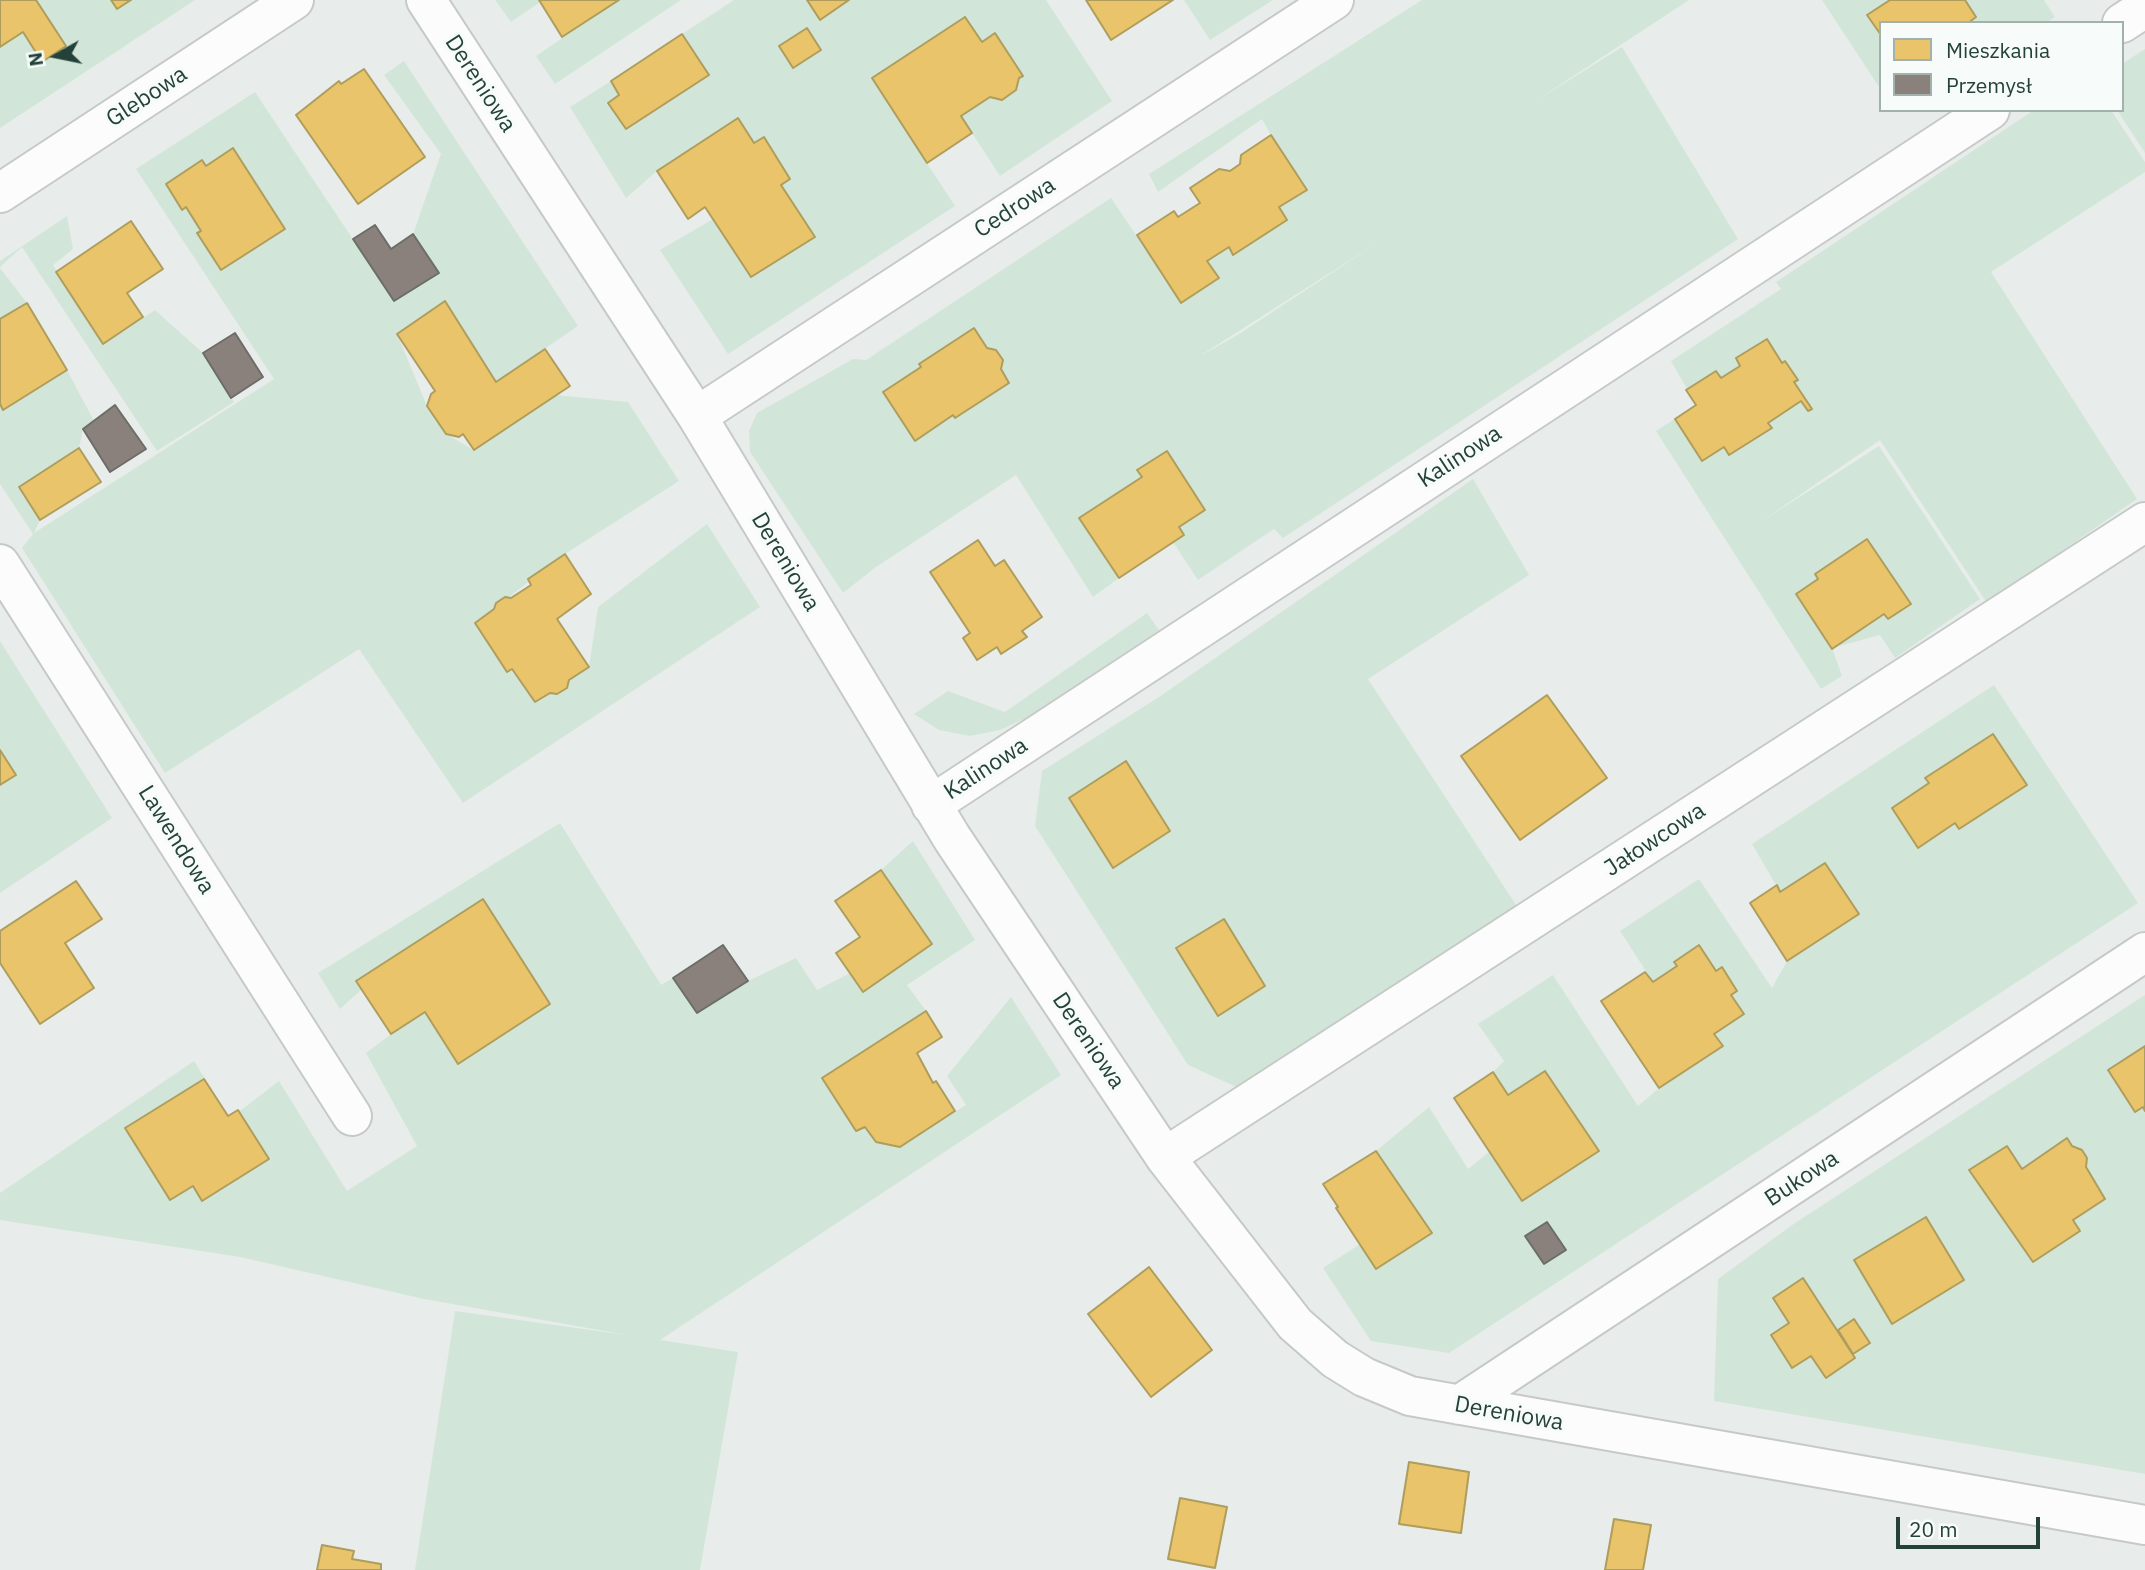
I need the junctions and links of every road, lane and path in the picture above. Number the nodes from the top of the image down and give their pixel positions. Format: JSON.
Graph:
{"nodes":[{"id":1,"x":295,"y":0,"type":"edge"},
{"id":2,"x":426,"y":0,"type":"edge"},
{"id":3,"x":1334,"y":0,"type":"edge"},
{"id":4,"x":2145,"y":8,"type":"edge"},
{"id":5,"x":2124,"y":22,"type":"edge"},
{"id":6,"x":1987,"y":112,"type":"edge"},
{"id":7,"x":0,"y":193,"type":"edge"},
{"id":8,"x":697,"y":416,"type":"junction"},
{"id":9,"x":2145,"y":522,"type":"edge"},
{"id":10,"x":2,"y":570,"type":"edge"},
{"id":11,"x":931,"y":805,"type":"junction"},
{"id":12,"x":2145,"y":952,"type":"edge"},
{"id":13,"x":352,"y":1116,"type":"dead end"},
{"id":14,"x":1165,"y":1157,"type":"junction"},
{"id":15,"x":1459,"y":1405,"type":"junction"},
{"id":16,"x":2145,"y":1525,"type":"edge"}],
"edges":[{"from":1,"to":7,"type":"street","name":"Glebowa"},
{"from":2,"to":8,"type":"street","name":"Dereniowa"},
{"from":3,"to":8,"type":"street","name":"Cedrowa"},
{"from":4,"to":5,"type":"street"},
{"from":6,"to":11,"type":"street","name":"Kalinowa"},
{"from":8,"to":11,"type":"street","name":"Dereniowa"},
{"from":9,"to":14,"type":"street","name":"Jałowcowa"},
{"from":10,"to":13,"type":"street","name":"Lawendowa"},
{"from":11,"to":14,"type":"street","name":"Dereniowa"},
{"from":12,"to":15,"type":"street","name":"Bukowa"},
{"from":14,"to":15,"type":"street","name":"Dereniowa"},
{"from":15,"to":16,"type":"street","name":"Dereniowa"}]}
